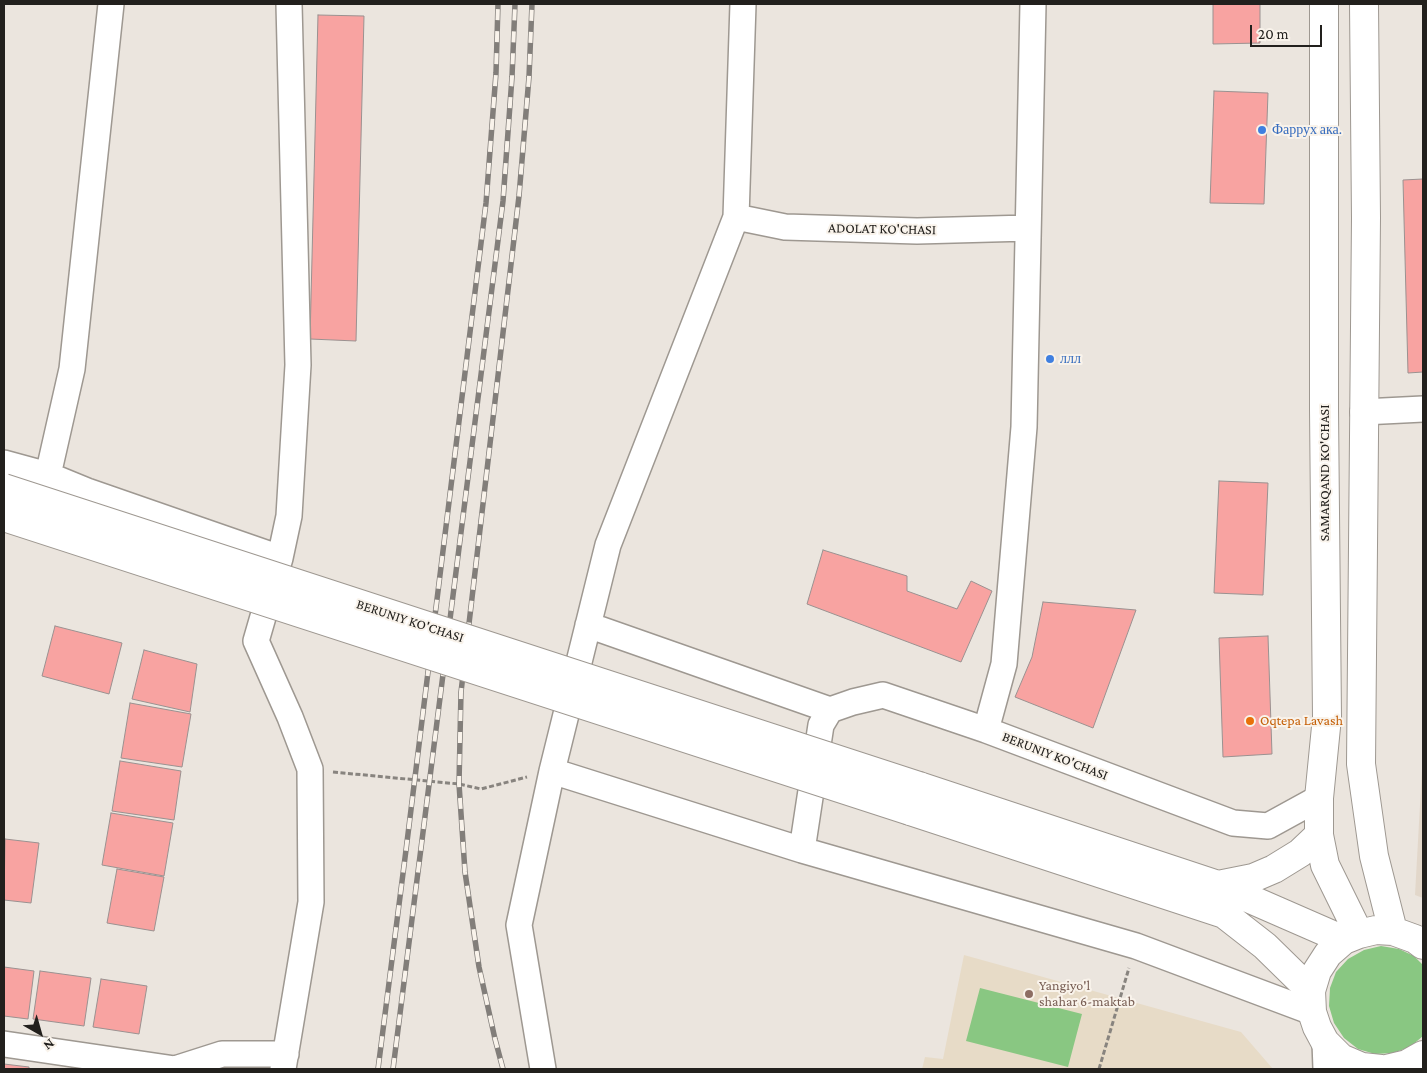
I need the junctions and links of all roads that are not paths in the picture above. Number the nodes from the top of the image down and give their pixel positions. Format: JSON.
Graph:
{"nodes":[{"id":1,"x":110,"y":4,"type":"edge"},
{"id":2,"x":290,"y":4,"type":"edge"},
{"id":3,"x":743,"y":4,"type":"edge"},
{"id":4,"x":1033,"y":4,"type":"edge"},
{"id":5,"x":1324,"y":4,"type":"edge"},
{"id":6,"x":1364,"y":4,"type":"edge"},
{"id":7,"x":736,"y":217,"type":"junction"},
{"id":8,"x":1028,"y":228,"type":"junction"},
{"id":9,"x":1423,"y":409,"type":"edge"},
{"id":10,"x":1363,"y":412,"type":"junction"},
{"id":11,"x":4,"y":464,"type":"edge"},
{"id":12,"x":48,"y":475,"type":"junction"},
{"id":13,"x":4,"y":488,"type":"edge"},
{"id":14,"x":4,"y":517,"type":"edge"},
{"id":15,"x":280,"y":558,"type":"junction"},
{"id":16,"x":588,"y":626,"type":"junction"},
{"id":17,"x":830,"y":710,"type":"junction"},
{"id":18,"x":986,"y":730,"type":"junction"},
{"id":19,"x":552,"y":771,"type":"junction"},
{"id":20,"x":1319,"y":798,"type":"junction"},
{"id":21,"x":1319,"y":836,"type":"junction"},
{"id":22,"x":802,"y":850,"type":"junction"},
{"id":23,"x":1218,"y":885,"type":"junction"},
{"id":24,"x":1393,"y":931,"type":"junction"},
{"id":25,"x":1351,"y":937,"type":"junction"},
{"id":26,"x":1423,"y":945,"type":"edge"},
{"id":27,"x":1312,"y":1002,"type":"junction"},
{"id":28,"x":1325,"y":1042,"type":"junction"},
{"id":29,"x":4,"y":1044,"type":"edge"},
{"id":30,"x":1423,"y":1055,"type":"edge"},
{"id":31,"x":284,"y":1062,"type":"edge"},
{"id":32,"x":175,"y":1069,"type":"edge"},
{"id":33,"x":543,"y":1069,"type":"edge"},
{"id":34,"x":1326,"y":1069,"type":"edge"},
{"id":35,"x":1382,"y":1069,"type":"edge"},
{"id":36,"x":1386,"y":1069,"type":"edge"}],
"edges":[{"from":1,"to":12,"type":"street"},
{"from":2,"to":15,"type":"street"},
{"from":3,"to":7,"type":"street"},
{"from":4,"to":8,"type":"street"},
{"from":5,"to":20,"type":"main road","name":"SAMARQAND KO'CHASI"},
{"from":6,"to":10,"type":"main road"},
{"from":7,"to":8,"type":"street","name":"ADOLAT KO'CHASI"},
{"from":7,"to":16,"type":"street"},
{"from":8,"to":18,"type":"street"},
{"from":9,"to":10,"type":"street"},
{"from":10,"to":24,"type":"main road"},
{"from":11,"to":12,"type":"street"},
{"from":12,"to":15,"type":"street"},
{"from":13,"to":23,"type":"main road","name":"BERUNIY KO'CHASI","bridge":true},
{"from":14,"to":27,"type":"main road","name":"BERUNIY KO'CHASI","bridge":true},
{"from":15,"to":31,"type":"street"},
{"from":16,"to":17,"type":"street"},
{"from":16,"to":19,"type":"street"},
{"from":17,"to":18,"type":"street","name":"BERUNIY KO'CHASI"},
{"from":17,"to":22,"type":"street"},
{"from":18,"to":20,"type":"street","name":"BERUNIY KO'CHASI"},
{"from":19,"to":22,"type":"street"},
{"from":19,"to":33,"type":"street"},
{"from":20,"to":21,"type":"main road","name":"SAMARQAND KO'CHASI"},
{"from":21,"to":23,"type":"main road"},
{"from":21,"to":25,"type":"main road","name":"SAMARQAND KO'CHASI"},
{"from":22,"to":27,"type":"street"},
{"from":23,"to":25,"type":"main road","name":"BERUNIY KO'CHASI"},
{"from":24,"to":25,"type":"main road"},
{"from":24,"to":26,"type":"main road"},
{"from":25,"to":27,"type":"main road"},
{"from":27,"to":28,"type":"main road","name":"BERUNIY KO'CHASI"},
{"from":28,"to":34,"type":"street"},
{"from":28,"to":35,"type":"main road","name":"BERUNIY KO'CHASI"},
{"from":29,"to":32,"type":"street"},
{"from":30,"to":36,"type":"main road"},
{"from":31,"to":32,"type":"street"}]}
